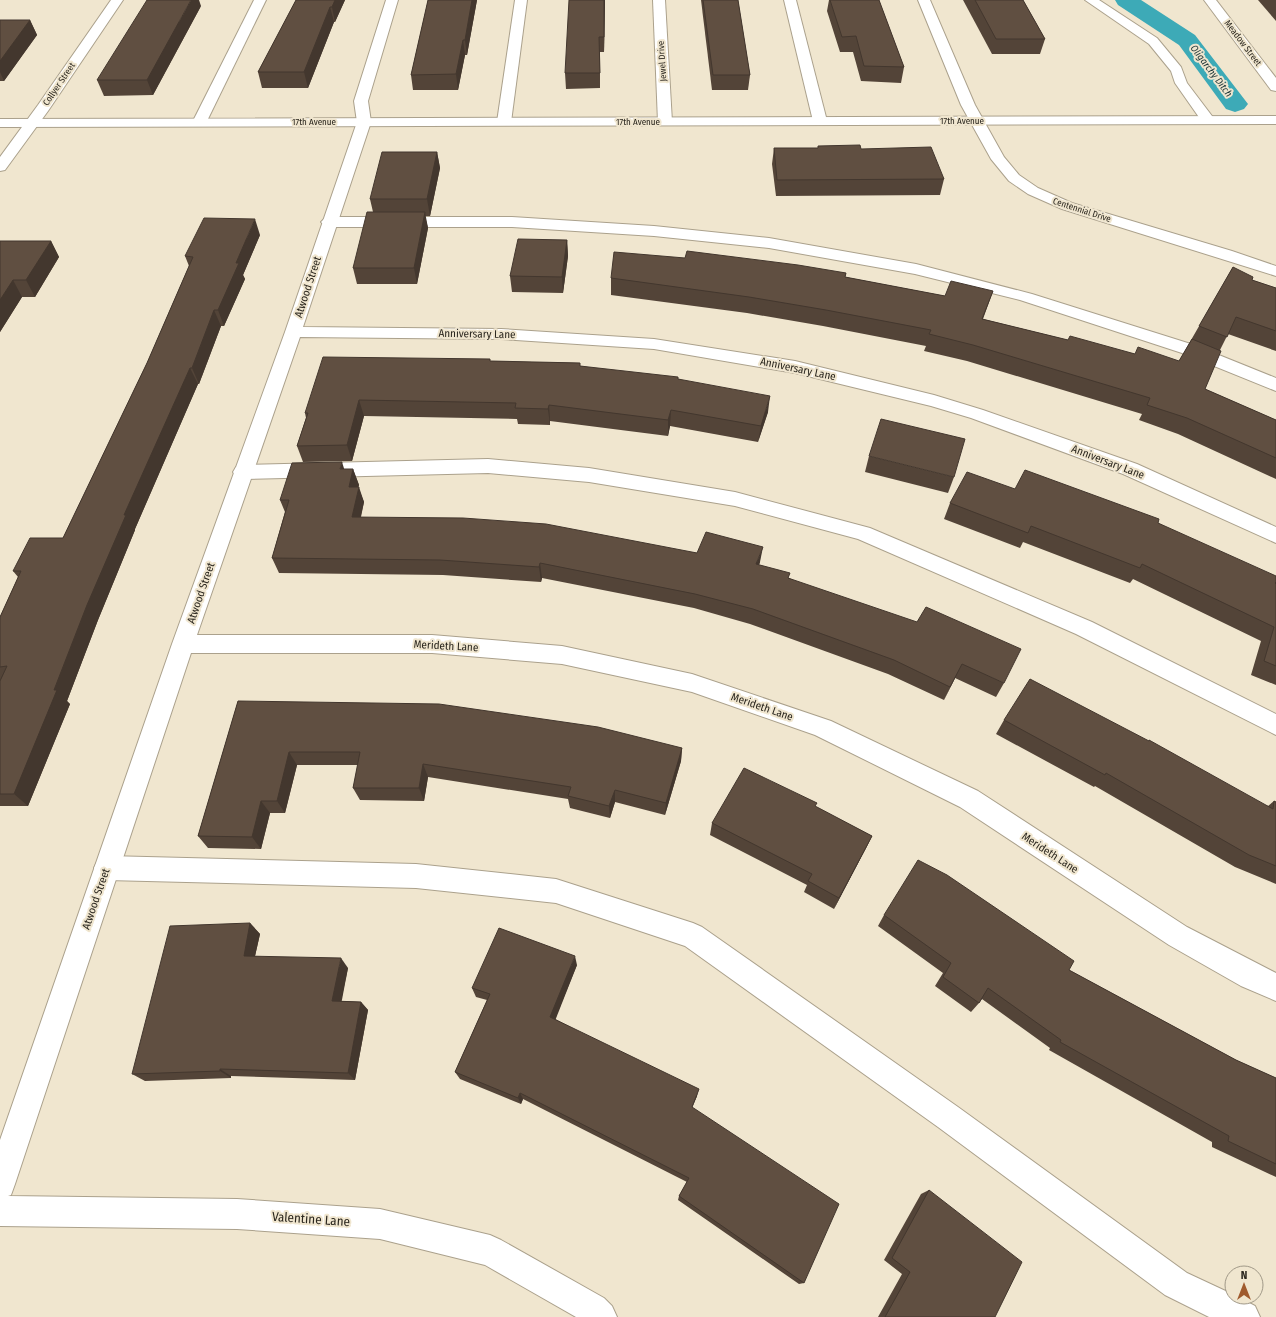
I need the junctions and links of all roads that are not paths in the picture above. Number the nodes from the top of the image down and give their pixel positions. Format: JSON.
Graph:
{"nodes":[{"id":1,"x":117,"y":0,"type":"edge"},
{"id":2,"x":260,"y":0,"type":"edge"},
{"id":3,"x":392,"y":0,"type":"edge"},
{"id":4,"x":521,"y":0,"type":"edge"},
{"id":5,"x":659,"y":0,"type":"edge"},
{"id":6,"x":790,"y":0,"type":"edge"},
{"id":7,"x":924,"y":0,"type":"edge"},
{"id":8,"x":1091,"y":0,"type":"edge"},
{"id":9,"x":1210,"y":0,"type":"edge"},
{"id":10,"x":1276,"y":86,"type":"edge"},
{"id":11,"x":1208,"y":120,"type":"junction"},
{"id":12,"x":1276,"y":120,"type":"edge"},
{"id":13,"x":820,"y":121,"type":"junction"},
{"id":14,"x":976,"y":121,"type":"junction"},
{"id":15,"x":364,"y":122,"type":"junction"},
{"id":16,"x":504,"y":122,"type":"junction"},
{"id":17,"x":665,"y":122,"type":"junction"},
{"id":18,"x":0,"y":123,"type":"edge"},
{"id":19,"x":32,"y":123,"type":"junction"},
{"id":20,"x":199,"y":123,"type":"junction"},
{"id":21,"x":0,"y":167,"type":"edge"},
{"id":22,"x":329,"y":222,"type":"junction"},
{"id":23,"x":1276,"y":271,"type":"edge"},
{"id":24,"x":293,"y":332,"type":"junction"},
{"id":25,"x":1276,"y":385,"type":"edge"},
{"id":26,"x":244,"y":472,"type":"junction"},
{"id":27,"x":1276,"y":536,"type":"edge"},
{"id":28,"x":183,"y":644,"type":"junction"},
{"id":29,"x":1276,"y":725,"type":"edge"},
{"id":30,"x":107,"y":868,"type":"junction"},
{"id":31,"x":1276,"y":987,"type":"edge"},
{"id":32,"x":0,"y":1184,"type":"edge"},
{"id":33,"x":0,"y":1211,"type":"edge"},
{"id":34,"x":601,"y":1317,"type":"edge"},
{"id":35,"x":1244,"y":1317,"type":"edge"}],
"edges":[{"from":1,"to":19,"type":"street","name":"Collyer Street"},
{"from":2,"to":20,"type":"street"},
{"from":3,"to":15,"type":"street","name":"Atwood Street"},
{"from":4,"to":16,"type":"street"},
{"from":5,"to":17,"type":"street","name":"Jewel Drive"},
{"from":6,"to":13,"type":"street"},
{"from":7,"to":14,"type":"street","name":"Centennial Drive"},
{"from":8,"to":11,"type":"street"},
{"from":9,"to":10,"type":"street","name":"Meadow Street"},
{"from":11,"to":12,"type":"street","name":"17th Avenue"},
{"from":11,"to":14,"type":"street","name":"17th Avenue"},
{"from":13,"to":14,"type":"street","name":"17th Avenue"},
{"from":13,"to":17,"type":"street","name":"17th Avenue"},
{"from":14,"to":23,"type":"street","name":"Centennial Drive"},
{"from":15,"to":16,"type":"street","name":"17th Avenue"},
{"from":15,"to":20,"type":"street","name":"17th Avenue"},
{"from":15,"to":22,"type":"street","name":"Atwood Street"},
{"from":16,"to":17,"type":"street","name":"17th Avenue"},
{"from":18,"to":19,"type":"street","name":"17th Avenue"},
{"from":19,"to":20,"type":"street","name":"17th Avenue"},
{"from":19,"to":21,"type":"street","name":"Collyer Street"},
{"from":22,"to":24,"type":"street","name":"Atwood Street"},
{"from":22,"to":25,"type":"street"},
{"from":24,"to":26,"type":"street","name":"Atwood Street"},
{"from":24,"to":27,"type":"street","name":"Anniversary Lane"},
{"from":26,"to":28,"type":"street","name":"Atwood Street"},
{"from":26,"to":29,"type":"street"},
{"from":28,"to":30,"type":"street","name":"Atwood Street"},
{"from":28,"to":31,"type":"street","name":"Merideth Lane"},
{"from":30,"to":32,"type":"street","name":"Atwood Street"},
{"from":30,"to":35,"type":"street"},
{"from":33,"to":34,"type":"street","name":"Valentine Lane"}]}
